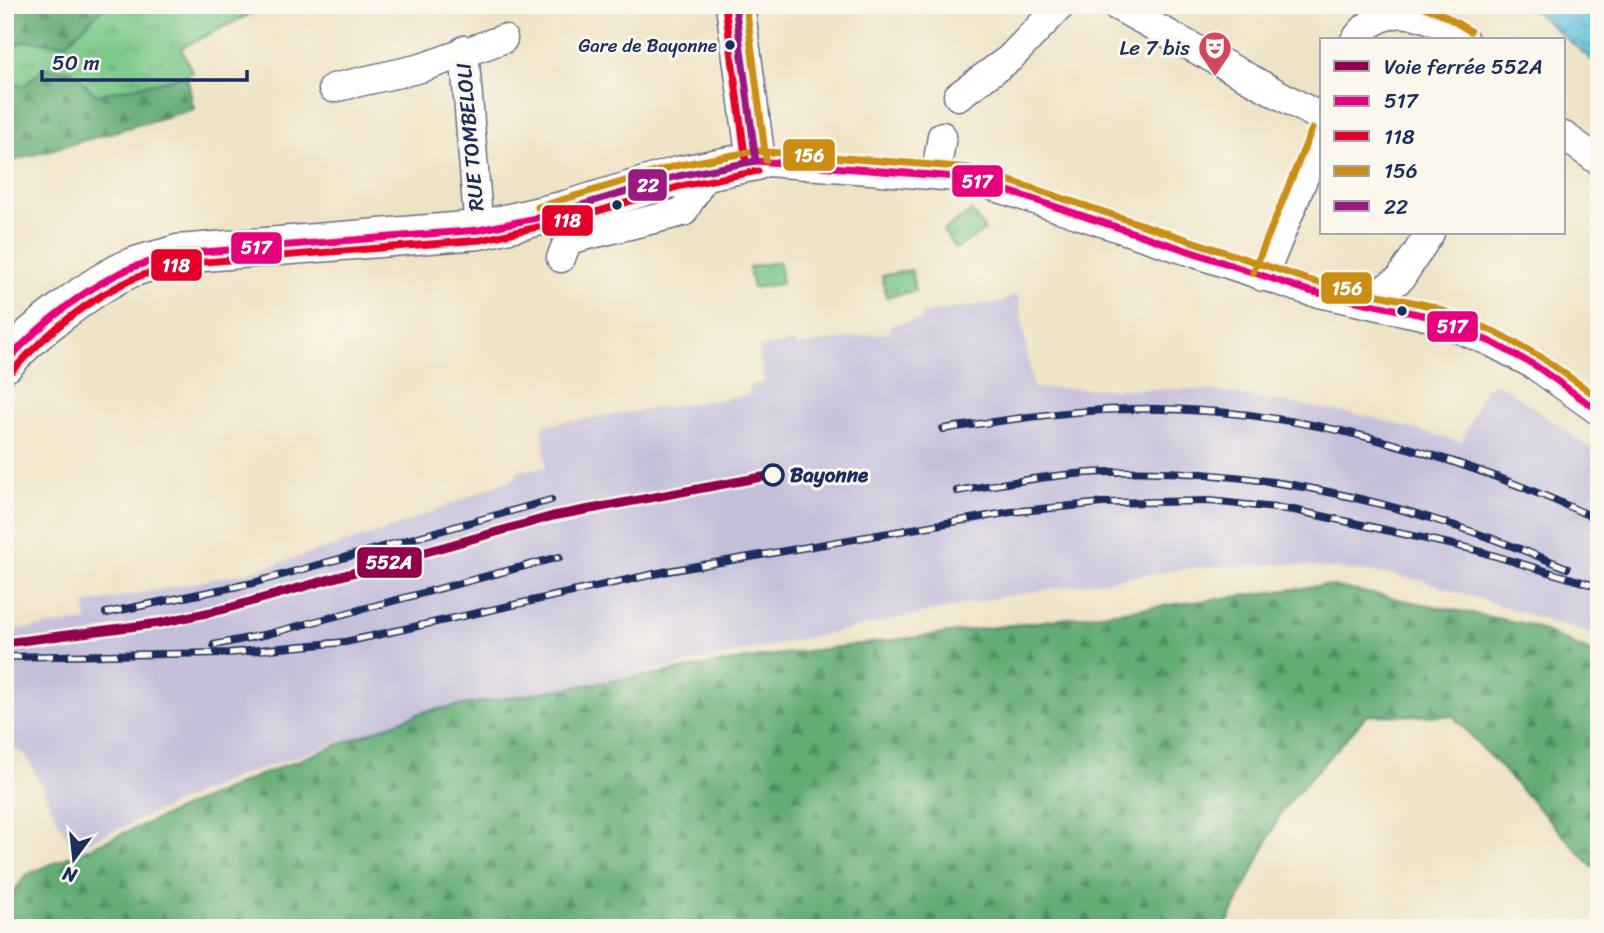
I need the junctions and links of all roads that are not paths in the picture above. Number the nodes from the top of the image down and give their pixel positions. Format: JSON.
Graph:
{"nodes":[{"id":1,"x":735,"y":5,"type":"edge"},
{"id":2,"x":1061,"y":5,"type":"edge"},
{"id":3,"x":1115,"y":5,"type":"edge"},
{"id":4,"x":1393,"y":6,"type":"edge"},
{"id":5,"x":503,"y":38,"type":"dead end"},
{"id":6,"x":1356,"y":38,"type":"edge"},
{"id":7,"x":1462,"y":38,"type":"edge"},
{"id":8,"x":464,"y":50,"type":"junction"},
{"id":9,"x":333,"y":88,"type":"dead end"},
{"id":10,"x":958,"y":96,"type":"dead end"},
{"id":11,"x":1320,"y":116,"type":"edge"},
{"id":12,"x":942,"y":136,"type":"dead end"},
{"id":13,"x":1566,"y":137,"type":"edge"},
{"id":14,"x":1320,"y":138,"type":"edge"},
{"id":15,"x":756,"y":161,"type":"junction"},
{"id":16,"x":1599,"y":161,"type":"edge"},
{"id":17,"x":709,"y":169,"type":"junction"},
{"id":18,"x":936,"y":173,"type":"junction"},
{"id":19,"x":479,"y":230,"type":"junction"},
{"id":20,"x":1429,"y":234,"type":"edge"},
{"id":21,"x":561,"y":258,"type":"dead end"},
{"id":22,"x":1263,"y":276,"type":"junction"},
{"id":23,"x":1364,"y":302,"type":"junction"},
{"id":24,"x":5,"y":363,"type":"edge"},
{"id":25,"x":1599,"y":411,"type":"edge"}],
"edges":[{"from":1,"to":15,"type":"main road"},
{"from":2,"to":10,"type":"street"},
{"from":3,"to":11,"type":"street"},
{"from":4,"to":6,"type":"street"},
{"from":4,"to":7,"type":"street"},
{"from":5,"to":8,"type":"street"},
{"from":8,"to":9,"type":"street","name":"RUE TOMBELOLI"},
{"from":8,"to":19,"type":"street","name":"RUE TOMBELOLI"},
{"from":12,"to":18,"type":"street"},
{"from":13,"to":16,"type":"street"},
{"from":14,"to":22,"type":"street"},
{"from":15,"to":17,"type":"main road"},
{"from":15,"to":18,"type":"street"},
{"from":17,"to":19,"type":"main road"},
{"from":17,"to":21,"type":"street"},
{"from":18,"to":22,"type":"street"},
{"from":19,"to":24,"type":"main road"},
{"from":20,"to":23,"type":"street"},
{"from":22,"to":23,"type":"street"},
{"from":23,"to":25,"type":"street"}]}
